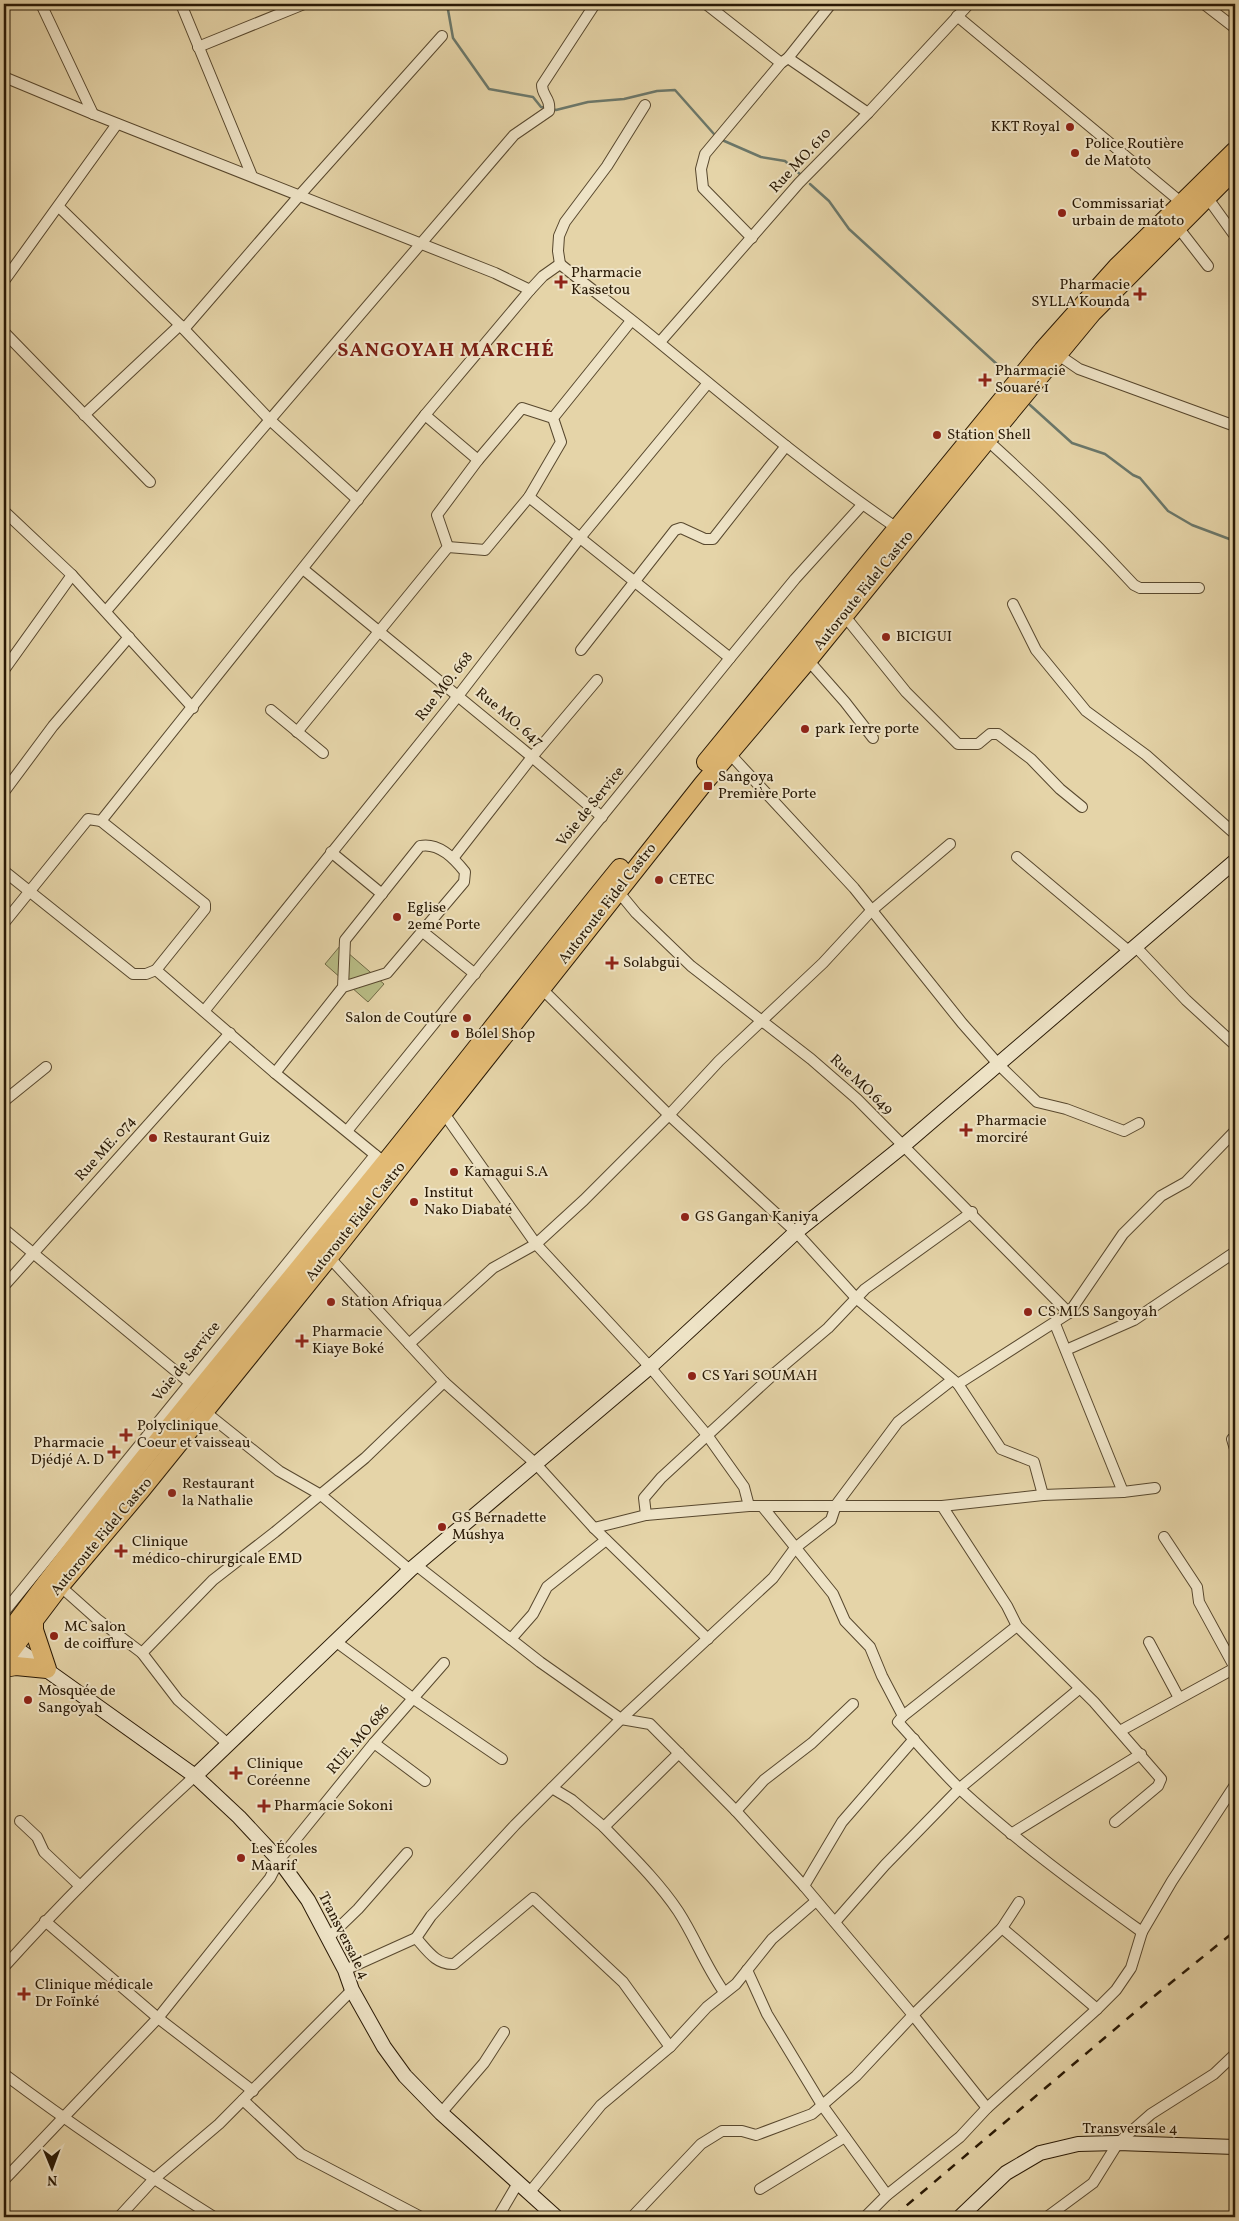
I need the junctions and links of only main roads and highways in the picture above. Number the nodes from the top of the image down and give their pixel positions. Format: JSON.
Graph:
{"nodes":[{"id":1,"x":1235,"y":151,"type":"edge"},
{"id":2,"x":1235,"y":169,"type":"edge"},
{"id":3,"x":34,"y":1621,"type":"junction"},
{"id":4,"x":6,"y":1647,"type":"edge"},
{"id":5,"x":4,"y":1668,"type":"edge"}],
"edges":[{"from":1,"to":4,"type":"highway","name":"Autoroute Fidel Castro"},
{"from":2,"to":3,"type":"highway","name":"Autoroute Fidel Castro"},
{"from":3,"to":4,"type":"highway","name":"Autoroute Fidel Castro"},
{"from":3,"to":5,"type":"highway"}]}
